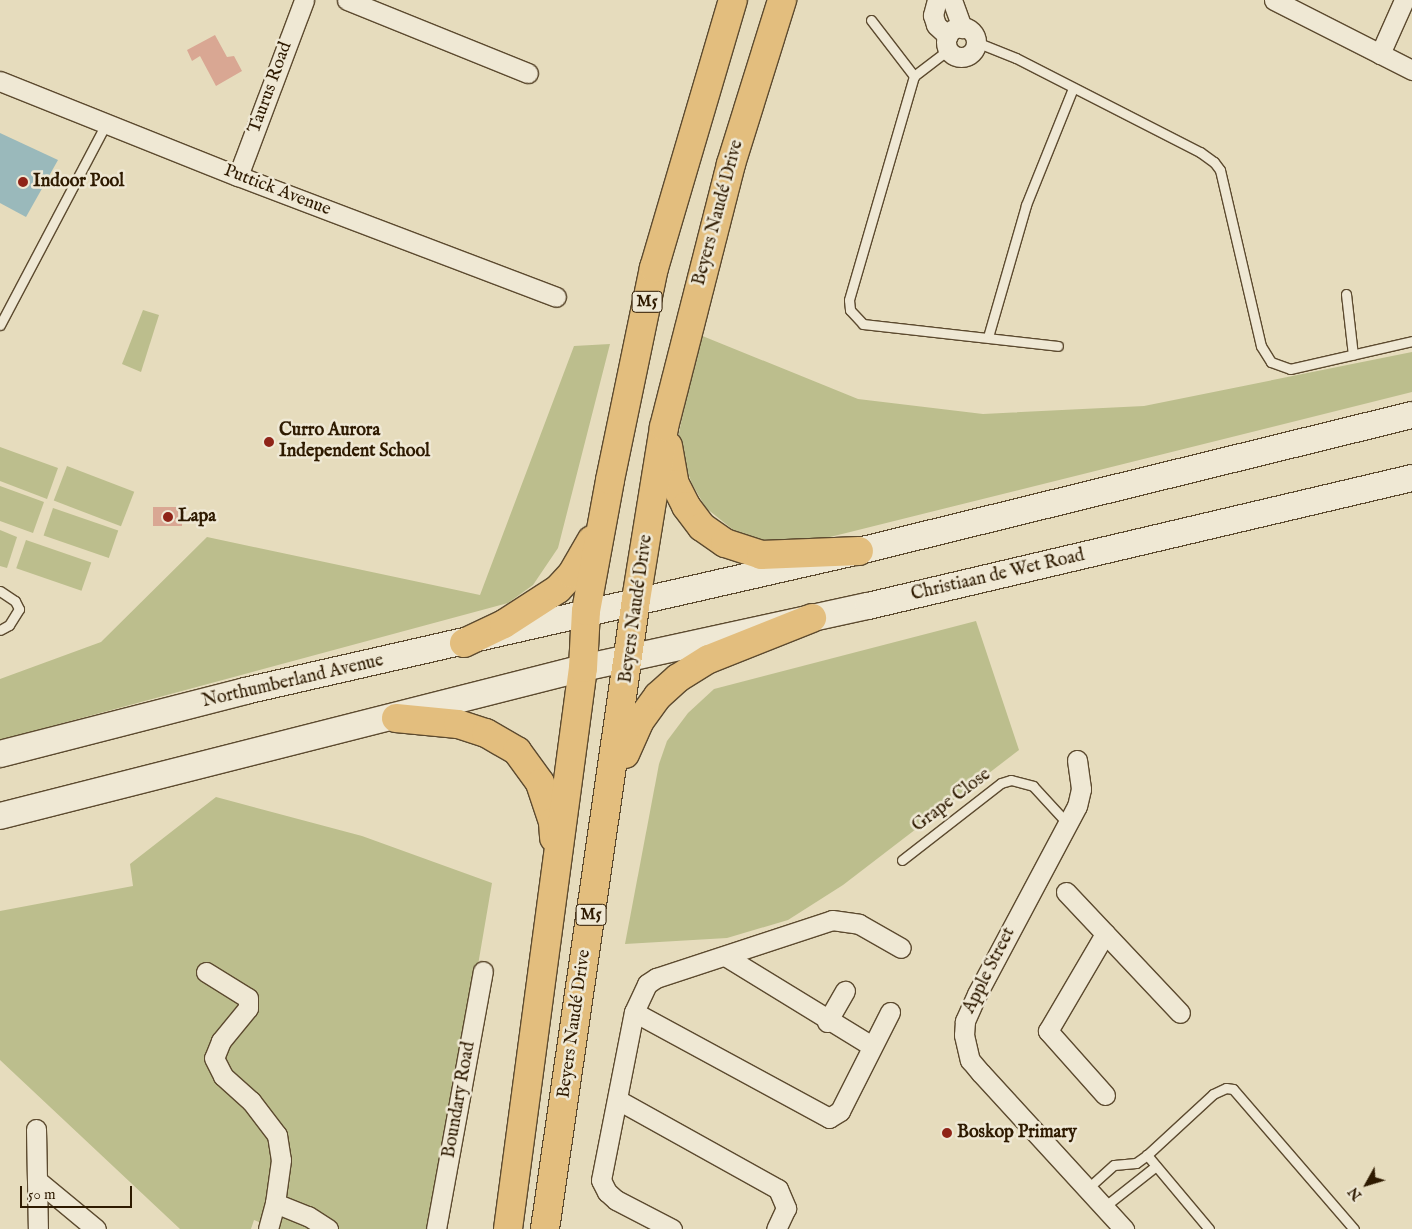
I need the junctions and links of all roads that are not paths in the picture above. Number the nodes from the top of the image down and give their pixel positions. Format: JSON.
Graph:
{"nodes":[{"id":1,"x":304,"y":0,"type":"edge"},
{"id":2,"x":347,"y":0,"type":"edge"},
{"id":3,"x":733,"y":0,"type":"edge"},
{"id":4,"x":782,"y":0,"type":"edge"},
{"id":5,"x":937,"y":0,"type":"edge"},
{"id":6,"x":952,"y":0,"type":"edge"},
{"id":7,"x":1274,"y":0,"type":"edge"},
{"id":8,"x":1404,"y":0,"type":"edge"},
{"id":9,"x":871,"y":20,"type":"dead end"},
{"id":10,"x":953,"y":38,"type":"junction"},
{"id":11,"x":976,"y":42,"type":"junction"},
{"id":12,"x":1380,"y":54,"type":"junction"},
{"id":13,"x":1412,"y":70,"type":"edge"},
{"id":14,"x":528,"y":73,"type":"dead end"},
{"id":15,"x":914,"y":76,"type":"junction"},
{"id":16,"x":0,"y":81,"type":"edge"},
{"id":17,"x":1073,"y":88,"type":"junction"},
{"id":18,"x":106,"y":124,"type":"junction"},
{"id":19,"x":238,"y":176,"type":"junction"},
{"id":20,"x":1346,"y":294,"type":"dead end"},
{"id":21,"x":556,"y":297,"type":"dead end"},
{"id":22,"x":0,"y":325,"type":"edge"},
{"id":23,"x":988,"y":337,"type":"junction"},
{"id":24,"x":1412,"y":341,"type":"edge"},
{"id":25,"x":1058,"y":346,"type":"dead end"},
{"id":26,"x":1353,"y":355,"type":"junction"},
{"id":27,"x":1412,"y":415,"type":"edge"},
{"id":28,"x":664,"y":427,"type":"junction"},
{"id":29,"x":1412,"y":478,"type":"edge"},
{"id":30,"x":603,"y":516,"type":"junction"},
{"id":31,"x":859,"y":551,"type":"junction"},
{"id":32,"x":0,"y":591,"type":"edge"},
{"id":33,"x":636,"y":600,"type":"junction"},
{"id":34,"x":586,"y":611,"type":"junction"},
{"id":35,"x":812,"y":618,"type":"junction"},
{"id":36,"x":0,"y":630,"type":"edge"},
{"id":37,"x":464,"y":643,"type":"junction"},
{"id":38,"x":630,"y":659,"type":"junction"},
{"id":39,"x":584,"y":668,"type":"junction"},
{"id":40,"x":396,"y":718,"type":"junction"},
{"id":41,"x":0,"y":754,"type":"edge"},
{"id":42,"x":1077,"y":760,"type":"dead end"},
{"id":43,"x":608,"y":802,"type":"junction"},
{"id":44,"x":0,"y":816,"type":"edge"},
{"id":45,"x":1068,"y":824,"type":"junction"},
{"id":46,"x":902,"y":860,"type":"dead end"},
{"id":47,"x":556,"y":875,"type":"junction"},
{"id":48,"x":1066,"y":892,"type":"dead end"},
{"id":49,"x":1105,"y":934,"type":"junction"},
{"id":50,"x":901,"y":948,"type":"dead end"},
{"id":51,"x":725,"y":956,"type":"junction"},
{"id":52,"x":482,"y":971,"type":"dead end"},
{"id":53,"x":206,"y":972,"type":"dead end"},
{"id":54,"x":845,"y":991,"type":"dead end"},
{"id":55,"x":634,"y":1012,"type":"junction"},
{"id":56,"x":890,"y":1012,"type":"dead end"},
{"id":57,"x":1180,"y":1013,"type":"dead end"},
{"id":58,"x":827,"y":1022,"type":"junction"},
{"id":59,"x":872,"y":1046,"type":"junction"},
{"id":60,"x":1105,"y":1095,"type":"dead end"},
{"id":61,"x":618,"y":1100,"type":"junction"},
{"id":62,"x":36,"y":1129,"type":"dead end"},
{"id":63,"x":1147,"y":1156,"type":"junction"},
{"id":64,"x":1156,"y":1166,"type":"junction"},
{"id":65,"x":38,"y":1181,"type":"junction"},
{"id":66,"x":1087,"y":1189,"type":"junction"},
{"id":67,"x":275,"y":1203,"type":"junction"},
{"id":68,"x":1104,"y":1207,"type":"junction"},
{"id":69,"x":38,"y":1229,"type":"edge"},
{"id":70,"x":96,"y":1229,"type":"edge"},
{"id":71,"x":268,"y":1229,"type":"edge"},
{"id":72,"x":328,"y":1229,"type":"edge"},
{"id":73,"x":436,"y":1229,"type":"edge"},
{"id":74,"x":508,"y":1229,"type":"edge"},
{"id":75,"x":545,"y":1229,"type":"edge"},
{"id":76,"x":672,"y":1229,"type":"edge"},
{"id":77,"x":776,"y":1229,"type":"edge"},
{"id":78,"x":1124,"y":1229,"type":"edge"},
{"id":79,"x":1208,"y":1229,"type":"edge"},
{"id":80,"x":1354,"y":1229,"type":"edge"}],
"edges":[{"from":1,"to":19,"type":"street","name":"Taurus Road"},
{"from":2,"to":14,"type":"street"},
{"from":3,"to":30,"type":"main road","number":"M5"},
{"from":4,"to":28,"type":"main road","name":"Beyers Naudé Drive","number":"M5"},
{"from":5,"to":10,"type":"street"},
{"from":6,"to":10,"type":"street"},
{"from":7,"to":12,"type":"street"},
{"from":8,"to":12,"type":"street"},
{"from":9,"to":15,"type":"lane"},
{"from":10,"to":11,"type":"street"},
{"from":10,"to":11,"type":"street"},
{"from":10,"to":15,"type":"lane"},
{"from":11,"to":17,"type":"lane"},
{"from":12,"to":13,"type":"street"},
{"from":15,"to":23,"type":"lane"},
{"from":16,"to":18,"type":"street","name":"Puttick Avenue"},
{"from":17,"to":23,"type":"lane"},
{"from":17,"to":26,"type":"lane"},
{"from":18,"to":19,"type":"street","name":"Puttick Avenue"},
{"from":18,"to":22,"type":"lane"},
{"from":19,"to":21,"type":"street","name":"Puttick Avenue"},
{"from":20,"to":26,"type":"lane"},
{"from":23,"to":25,"type":"lane"},
{"from":24,"to":26,"type":"lane"},
{"from":27,"to":31,"type":"main road"},
{"from":28,"to":31,"type":"main road"},
{"from":28,"to":33,"type":"main road","name":"Beyers Naudé Drive","number":"M5"},
{"from":29,"to":35,"type":"main road","name":"Christiaan de Wet Road"},
{"from":30,"to":34,"type":"main road","number":"M5"},
{"from":30,"to":37,"type":"main road"},
{"from":31,"to":33,"type":"main road"},
{"from":32,"to":36,"type":"lane"},
{"from":33,"to":34,"type":"main road"},
{"from":33,"to":38,"type":"main road","name":"Beyers Naudé Drive","number":"M5"},
{"from":34,"to":37,"type":"main road","name":"Northumberland Avenue"},
{"from":34,"to":39,"type":"main road","number":"M5"},
{"from":35,"to":38,"type":"main road","name":"Christiaan de Wet Road"},
{"from":35,"to":43,"type":"main road"},
{"from":37,"to":41,"type":"main road","name":"Northumberland Avenue"},
{"from":38,"to":39,"type":"main road","name":"Christiaan de Wet Road"},
{"from":38,"to":43,"type":"main road","name":"Beyers Naudé Drive","number":"M5"},
{"from":39,"to":40,"type":"main road"},
{"from":39,"to":47,"type":"main road","number":"M5"},
{"from":40,"to":44,"type":"main road"},
{"from":40,"to":47,"type":"main road"},
{"from":42,"to":45,"type":"street","name":"Apple Street"},
{"from":43,"to":75,"type":"main road","name":"Beyers Naudé Drive","number":"M5"},
{"from":45,"to":46,"type":"lane","name":"Grape Close"},
{"from":45,"to":66,"type":"street","name":"Apple Street"},
{"from":47,"to":74,"type":"main road","number":"M5"},
{"from":48,"to":49,"type":"street"},
{"from":49,"to":57,"type":"street"},
{"from":49,"to":60,"type":"street"},
{"from":50,"to":51,"type":"street"},
{"from":51,"to":55,"type":"street"},
{"from":51,"to":58,"type":"street"},
{"from":52,"to":73,"type":"street","name":"Boundary Road"},
{"from":53,"to":67,"type":"street"},
{"from":54,"to":58,"type":"street"},
{"from":55,"to":59,"type":"street"},
{"from":55,"to":61,"type":"street"},
{"from":56,"to":59,"type":"street"},
{"from":58,"to":59,"type":"street"},
{"from":61,"to":76,"type":"street"},
{"from":61,"to":77,"type":"street"},
{"from":62,"to":65,"type":"street"},
{"from":63,"to":64,"type":"lane"},
{"from":63,"to":66,"type":"lane"},
{"from":63,"to":80,"type":"lane"},
{"from":64,"to":68,"type":"lane"},
{"from":64,"to":79,"type":"lane"},
{"from":65,"to":69,"type":"street"},
{"from":65,"to":70,"type":"street"},
{"from":66,"to":68,"type":"street","name":"Apple Street"},
{"from":67,"to":71,"type":"street"},
{"from":67,"to":72,"type":"street"},
{"from":68,"to":78,"type":"street","name":"Apple Street"}]}
